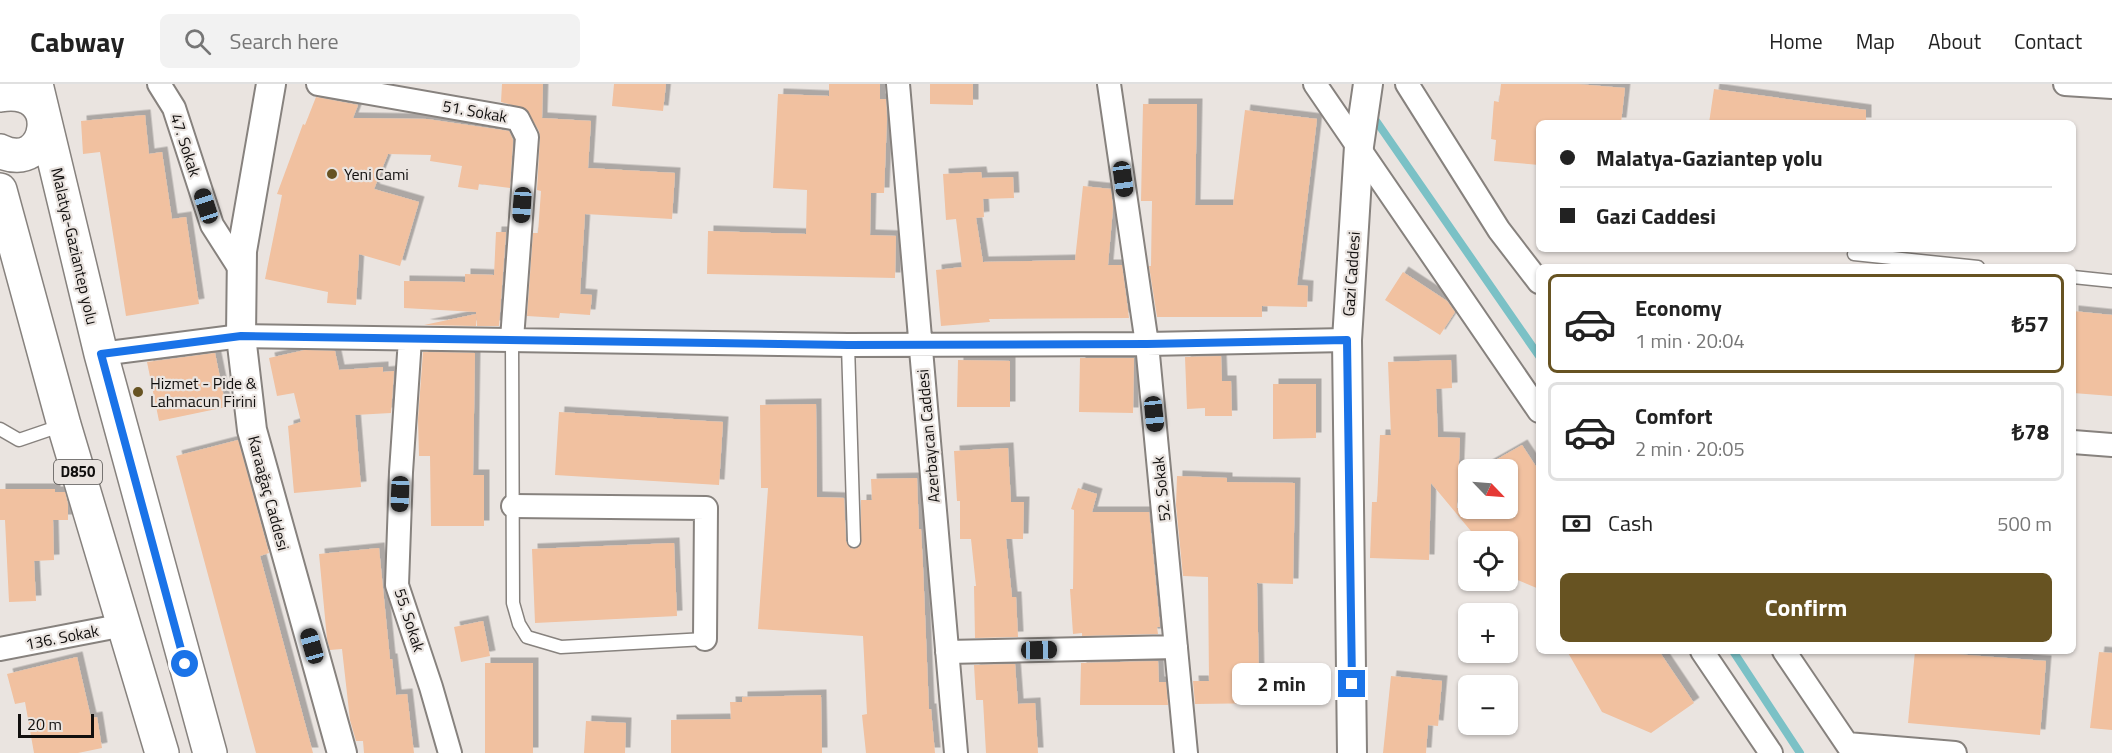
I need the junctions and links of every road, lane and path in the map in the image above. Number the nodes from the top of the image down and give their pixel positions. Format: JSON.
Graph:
{"nodes":[{"id":1,"x":36,"y":84,"type":"edge"},
{"id":2,"x":159,"y":84,"type":"edge"},
{"id":3,"x":272,"y":84,"type":"edge"},
{"id":4,"x":318,"y":84,"type":"edge"},
{"id":5,"x":898,"y":84,"type":"edge"},
{"id":6,"x":1109,"y":84,"type":"edge"},
{"id":7,"x":1315,"y":84,"type":"edge"},
{"id":8,"x":1368,"y":84,"type":"edge"},
{"id":9,"x":1407,"y":84,"type":"edge"},
{"id":10,"x":2065,"y":84,"type":"edge"},
{"id":11,"x":2112,"y":87,"type":"edge"},
{"id":12,"x":0,"y":95,"type":"edge"},
{"id":13,"x":45,"y":120,"type":"junction"},
{"id":14,"x":1359,"y":146,"type":"junction"},
{"id":15,"x":7,"y":157,"type":"edge"},
{"id":16,"x":0,"y":190,"type":"edge"},
{"id":17,"x":1854,"y":254,"type":"dead end"},
{"id":18,"x":0,"y":256,"type":"edge"},
{"id":19,"x":1949,"y":264,"type":"edge"},
{"id":20,"x":242,"y":272,"type":"junction"},
{"id":21,"x":2076,"y":277,"type":"edge"},
{"id":22,"x":1536,"y":278,"type":"edge"},
{"id":23,"x":25,"y":281,"type":"junction"},
{"id":24,"x":2112,"y":281,"type":"edge"},
{"id":25,"x":241,"y":336,"type":"junction"},
{"id":26,"x":410,"y":339,"type":"junction"},
{"id":27,"x":512,"y":339,"type":"junction"},
{"id":28,"x":1347,"y":340,"type":"junction"},
{"id":29,"x":1147,"y":344,"type":"junction"},
{"id":30,"x":848,"y":345,"type":"junction"},
{"id":31,"x":920,"y":345,"type":"junction"},
{"id":32,"x":101,"y":354,"type":"junction"},
{"id":33,"x":1536,"y":407,"type":"edge"},
{"id":34,"x":64,"y":425,"type":"junction"},
{"id":35,"x":0,"y":429,"type":"edge"},
{"id":36,"x":2076,"y":442,"type":"edge"},
{"id":37,"x":2112,"y":445,"type":"edge"},
{"id":38,"x":513,"y":506,"type":"junction"},
{"id":39,"x":854,"y":541,"type":"dead end"},
{"id":40,"x":124,"y":625,"type":"junction"},
{"id":41,"x":705,"y":639,"type":"joint"},
{"id":42,"x":1176,"y":647,"type":"junction"},
{"id":43,"x":0,"y":649,"type":"edge"},
{"id":44,"x":947,"y":652,"type":"junction"},
{"id":45,"x":1704,"y":654,"type":"edge"},
{"id":46,"x":1786,"y":654,"type":"edge"},
{"id":47,"x":1850,"y":748,"type":"edge"},
{"id":48,"x":162,"y":753,"type":"edge"},
{"id":49,"x":210,"y":753,"type":"edge"},
{"id":50,"x":342,"y":753,"type":"edge"},
{"id":51,"x":450,"y":753,"type":"edge"},
{"id":52,"x":956,"y":753,"type":"edge"},
{"id":53,"x":1186,"y":753,"type":"edge"},
{"id":54,"x":1352,"y":753,"type":"edge"},
{"id":55,"x":1771,"y":753,"type":"edge"},
{"id":56,"x":1955,"y":753,"type":"edge"}],
"edges":[{"from":1,"to":13,"type":"highway","name":"Malatya-Gaziantep yolu"},
{"from":2,"to":20,"type":"street","name":"47. Sokak"},
{"from":3,"to":20,"type":"street","name":"Karaağaç Caddesi"},
{"from":4,"to":27,"type":"street","name":"51. Sokak"},
{"from":5,"to":31,"type":"street","name":"Azerbaycan Caddesi"},
{"from":6,"to":29,"type":"street","name":"52. Sokak"},
{"from":7,"to":14,"type":"street"},
{"from":8,"to":14,"type":"street","name":"Gazi Caddesi"},
{"from":9,"to":22,"type":"street"},
{"from":10,"to":11,"type":"street"},
{"from":12,"to":13,"type":"highway"},
{"from":13,"to":15,"type":"highway"},
{"from":13,"to":32,"type":"highway","name":"Malatya-Gaziantep yolu"},
{"from":14,"to":28,"type":"street","name":"Gazi Caddesi"},
{"from":14,"to":33,"type":"street"},
{"from":16,"to":23,"type":"highway","number":"D850"},
{"from":17,"to":19,"type":"lane"},
{"from":18,"to":23,"type":"highway"},
{"from":20,"to":25,"type":"street","name":"Karaağaç Caddesi"},
{"from":21,"to":24,"type":"lane"},
{"from":23,"to":34,"type":"highway","number":"D850"},
{"from":25,"to":26,"type":"street"},
{"from":25,"to":32,"type":"street"},
{"from":25,"to":50,"type":"street","name":"Karaağaç Caddesi"},
{"from":26,"to":27,"type":"street"},
{"from":26,"to":51,"type":"street","name":"55. Sokak"},
{"from":27,"to":30,"type":"street"},
{"from":27,"to":38,"type":"lane"},
{"from":28,"to":29,"type":"street"},
{"from":28,"to":54,"type":"street","name":"Gazi Caddesi"},
{"from":29,"to":31,"type":"street"},
{"from":29,"to":42,"type":"street","name":"52. Sokak"},
{"from":30,"to":31,"type":"street"},
{"from":30,"to":39,"type":"lane"},
{"from":31,"to":44,"type":"street","name":"Azerbaycan Caddesi"},
{"from":32,"to":49,"type":"highway","name":"Malatya-Gaziantep yolu"},
{"from":34,"to":35,"type":"lane"},
{"from":34,"to":40,"type":"highway","number":"D850"},
{"from":36,"to":37,"type":"street"},
{"from":38,"to":41,"type":"lane"},
{"from":38,"to":41,"type":"street"},
{"from":40,"to":43,"type":"street","name":"136. Sokak"},
{"from":40,"to":48,"type":"highway","number":"D850"},
{"from":42,"to":44,"type":"street"},
{"from":42,"to":53,"type":"street","name":"52. Sokak"},
{"from":44,"to":52,"type":"street","name":"Azerbaycan Caddesi"},
{"from":45,"to":55,"type":"street"},
{"from":46,"to":47,"type":"street"},
{"from":47,"to":56,"type":"street"}]}
